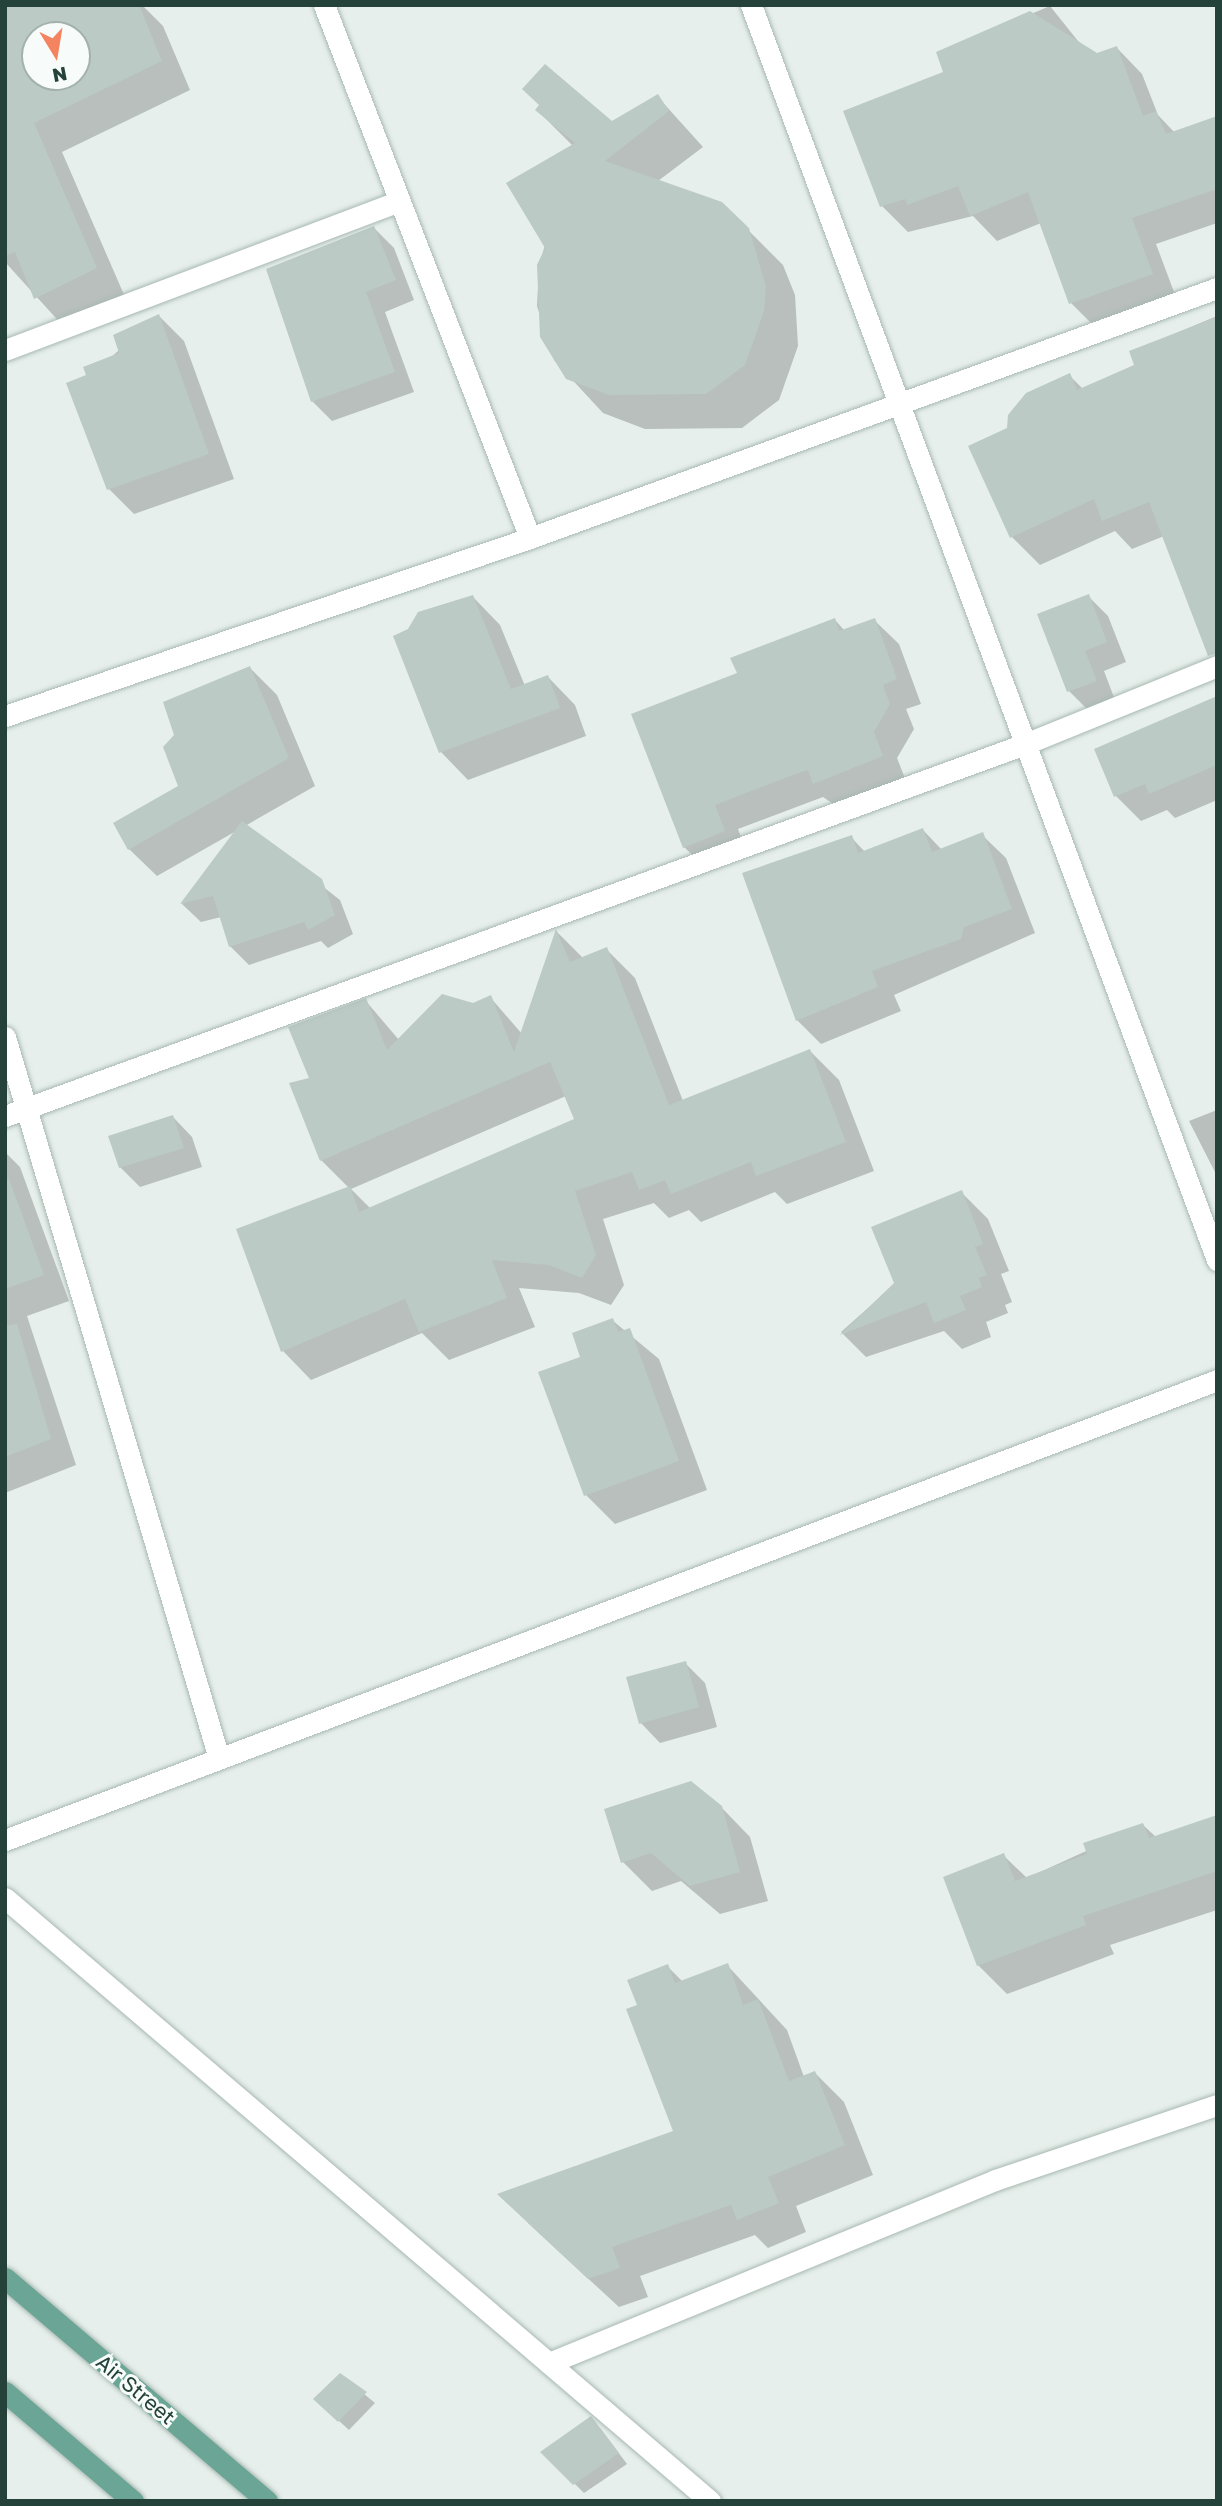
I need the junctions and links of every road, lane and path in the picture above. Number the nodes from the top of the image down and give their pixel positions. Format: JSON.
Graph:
{"nodes":[{"id":1,"x":324,"y":5,"type":"edge"},
{"id":2,"x":751,"y":5,"type":"edge"},
{"id":3,"x":399,"y":201,"type":"junction"},
{"id":4,"x":1217,"y":288,"type":"edge"},
{"id":5,"x":5,"y":350,"type":"edge"},
{"id":6,"x":899,"y":404,"type":"junction"},
{"id":7,"x":530,"y":538,"type":"junction"},
{"id":8,"x":1217,"y":666,"type":"edge"},
{"id":9,"x":5,"y":716,"type":"edge"},
{"id":10,"x":1025,"y":744,"type":"junction"},
{"id":11,"x":5,"y":1037,"type":"edge"},
{"id":12,"x":30,"y":1107,"type":"junction"},
{"id":13,"x":5,"y":1116,"type":"edge"},
{"id":14,"x":1217,"y":1260,"type":"edge"},
{"id":15,"x":1217,"y":1380,"type":"edge"},
{"id":16,"x":218,"y":1755,"type":"junction"},
{"id":17,"x":5,"y":1840,"type":"edge"},
{"id":18,"x":5,"y":1898,"type":"edge"},
{"id":19,"x":1217,"y":2105,"type":"edge"},
{"id":20,"x":5,"y":2278,"type":"edge"},
{"id":21,"x":549,"y":2363,"type":"junction"},
{"id":22,"x":5,"y":2392,"type":"edge"},
{"id":23,"x":133,"y":2501,"type":"edge"},
{"id":24,"x":267,"y":2501,"type":"edge"},
{"id":25,"x":710,"y":2501,"type":"edge"}],
"edges":[{"from":1,"to":3,"type":"street"},
{"from":2,"to":6,"type":"street"},
{"from":3,"to":5,"type":"street"},
{"from":3,"to":7,"type":"street"},
{"from":4,"to":6,"type":"street"},
{"from":6,"to":7,"type":"street"},
{"from":6,"to":10,"type":"street"},
{"from":7,"to":9,"type":"street"},
{"from":8,"to":10,"type":"street"},
{"from":10,"to":12,"type":"street"},
{"from":10,"to":14,"type":"street"},
{"from":11,"to":12,"type":"street"},
{"from":12,"to":13,"type":"street"},
{"from":12,"to":16,"type":"street"},
{"from":15,"to":16,"type":"street"},
{"from":16,"to":17,"type":"street"},
{"from":18,"to":21,"type":"street"},
{"from":19,"to":21,"type":"street"},
{"from":20,"to":24,"type":"main road","name":"Air Street"},
{"from":21,"to":25,"type":"street"},
{"from":22,"to":23,"type":"main road"}]}
